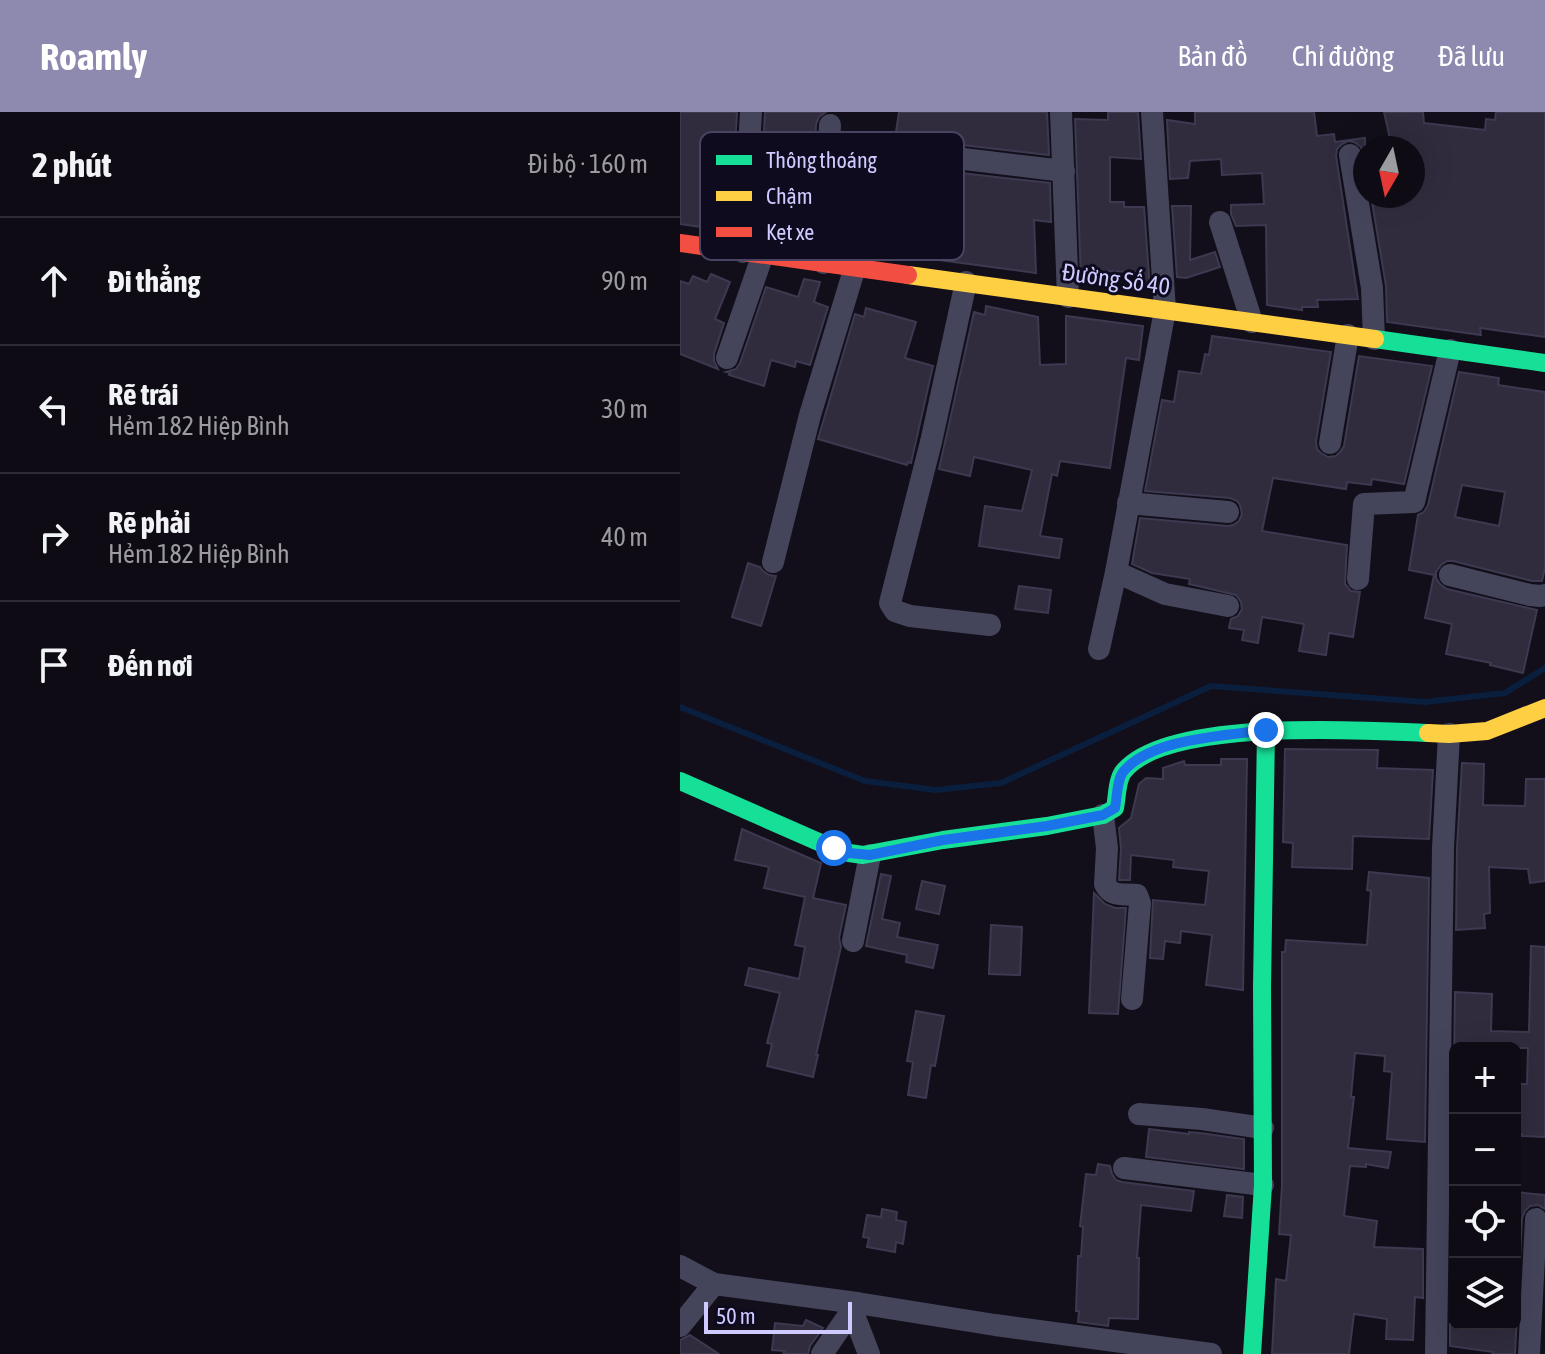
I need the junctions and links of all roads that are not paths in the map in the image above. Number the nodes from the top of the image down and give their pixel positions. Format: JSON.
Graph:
{"nodes":[{"id":1,"x":751,"y":112,"type":"edge"},
{"id":2,"x":1061,"y":112,"type":"edge"},
{"id":3,"x":1152,"y":112,"type":"edge"},
{"id":4,"x":830,"y":125,"type":"dead end"},
{"id":5,"x":751,"y":132,"type":"edge"},
{"id":6,"x":830,"y":132,"type":"edge"},
{"id":7,"x":1350,"y":155,"type":"dead end"},
{"id":8,"x":964,"y":159,"type":"edge"},
{"id":9,"x":1064,"y":171,"type":"junction"},
{"id":10,"x":1220,"y":222,"type":"dead end"},
{"id":11,"x":680,"y":243,"type":"edge"},
{"id":12,"x":700,"y":246,"type":"edge"},
{"id":13,"x":751,"y":260,"type":"edge"},
{"id":14,"x":803,"y":260,"type":"edge"},
{"id":15,"x":824,"y":260,"type":"edge"},
{"id":16,"x":824,"y":263,"type":"junction"},
{"id":17,"x":855,"y":267,"type":"junction"},
{"id":18,"x":966,"y":282,"type":"junction"},
{"id":19,"x":1068,"y":297,"type":"junction"},
{"id":20,"x":1165,"y":310,"type":"junction"},
{"id":21,"x":1252,"y":322,"type":"junction"},
{"id":22,"x":1348,"y":335,"type":"junction"},
{"id":23,"x":1374,"y":339,"type":"junction"},
{"id":24,"x":1450,"y":350,"type":"junction"},
{"id":25,"x":727,"y":358,"type":"dead end"},
{"id":26,"x":1545,"y":363,"type":"edge"},
{"id":27,"x":1330,"y":443,"type":"dead end"},
{"id":28,"x":1128,"y":503,"type":"junction"},
{"id":29,"x":1228,"y":512,"type":"dead end"},
{"id":30,"x":773,"y":562,"type":"dead end"},
{"id":31,"x":1116,"y":572,"type":"junction"},
{"id":32,"x":1450,"y":575,"type":"dead end"},
{"id":33,"x":1358,"y":579,"type":"dead end"},
{"id":34,"x":1545,"y":595,"type":"edge"},
{"id":35,"x":1228,"y":606,"type":"dead end"},
{"id":36,"x":990,"y":625,"type":"dead end"},
{"id":37,"x":1099,"y":649,"type":"dead end"},
{"id":38,"x":1545,"y":708,"type":"edge"},
{"id":39,"x":1266,"y":730,"type":"junction"},
{"id":40,"x":1449,"y":734,"type":"junction"},
{"id":41,"x":680,"y":781,"type":"edge"},
{"id":42,"x":1103,"y":815,"type":"junction"},
{"id":43,"x":870,"y":855,"type":"junction"},
{"id":44,"x":853,"y":941,"type":"dead end"},
{"id":45,"x":1132,"y":999,"type":"dead end"},
{"id":46,"x":1139,"y":1114,"type":"dead end"},
{"id":47,"x":1263,"y":1128,"type":"junction"},
{"id":48,"x":1124,"y":1168,"type":"dead end"},
{"id":49,"x":1263,"y":1185,"type":"junction"},
{"id":50,"x":1536,"y":1219,"type":"dead end"},
{"id":51,"x":680,"y":1266,"type":"edge"},
{"id":52,"x":714,"y":1284,"type":"junction"},
{"id":53,"x":854,"y":1307,"type":"junction"},
{"id":54,"x":680,"y":1326,"type":"edge"},
{"id":55,"x":822,"y":1354,"type":"edge"},
{"id":56,"x":869,"y":1354,"type":"edge"},
{"id":57,"x":1211,"y":1354,"type":"edge"},
{"id":58,"x":1252,"y":1354,"type":"edge"},
{"id":59,"x":1436,"y":1354,"type":"edge"},
{"id":60,"x":1529,"y":1354,"type":"edge"}],
"edges":[{"from":1,"to":5,"type":"street"},
{"from":2,"to":9,"type":"street"},
{"from":3,"to":20,"type":"street"},
{"from":4,"to":6,"type":"street"},
{"from":7,"to":23,"type":"street"},
{"from":8,"to":9,"type":"street"},
{"from":9,"to":19,"type":"street"},
{"from":10,"to":21,"type":"street"},
{"from":11,"to":12,"type":"street","name":"Đường Số 40"},
{"from":13,"to":25,"type":"street"},
{"from":14,"to":16,"type":"street","name":"Đường Số 40"},
{"from":15,"to":16,"type":"street"},
{"from":16,"to":17,"type":"street","name":"Đường Số 40"},
{"from":17,"to":18,"type":"street","name":"Đường Số 40"},
{"from":17,"to":30,"type":"street"},
{"from":18,"to":19,"type":"street","name":"Đường Số 40"},
{"from":18,"to":36,"type":"street"},
{"from":19,"to":20,"type":"street","name":"Đường Số 40"},
{"from":20,"to":21,"type":"street","name":"Đường Số 40"},
{"from":20,"to":28,"type":"street"},
{"from":21,"to":22,"type":"street","name":"Đường Số 40"},
{"from":22,"to":23,"type":"street","name":"Đường Số 40"},
{"from":22,"to":27,"type":"street"},
{"from":23,"to":24,"type":"street","name":"Đường Số 40"},
{"from":24,"to":26,"type":"street","name":"Đường Số 40"},
{"from":24,"to":33,"type":"street"},
{"from":28,"to":29,"type":"street"},
{"from":28,"to":31,"type":"street"},
{"from":31,"to":35,"type":"street"},
{"from":31,"to":37,"type":"street"},
{"from":32,"to":34,"type":"street"},
{"from":38,"to":40,"type":"street"},
{"from":39,"to":40,"type":"street"},
{"from":39,"to":42,"type":"street"},
{"from":39,"to":47,"type":"street"},
{"from":40,"to":59,"type":"street"},
{"from":41,"to":43,"type":"street"},
{"from":42,"to":43,"type":"street"},
{"from":42,"to":45,"type":"street"},
{"from":43,"to":44,"type":"street"},
{"from":46,"to":47,"type":"street"},
{"from":47,"to":49,"type":"street"},
{"from":48,"to":49,"type":"street"},
{"from":49,"to":58,"type":"street"},
{"from":50,"to":60,"type":"street"},
{"from":51,"to":52,"type":"street"},
{"from":52,"to":53,"type":"street"},
{"from":52,"to":54,"type":"street"},
{"from":53,"to":55,"type":"street"},
{"from":53,"to":56,"type":"street"},
{"from":53,"to":57,"type":"street"}]}
